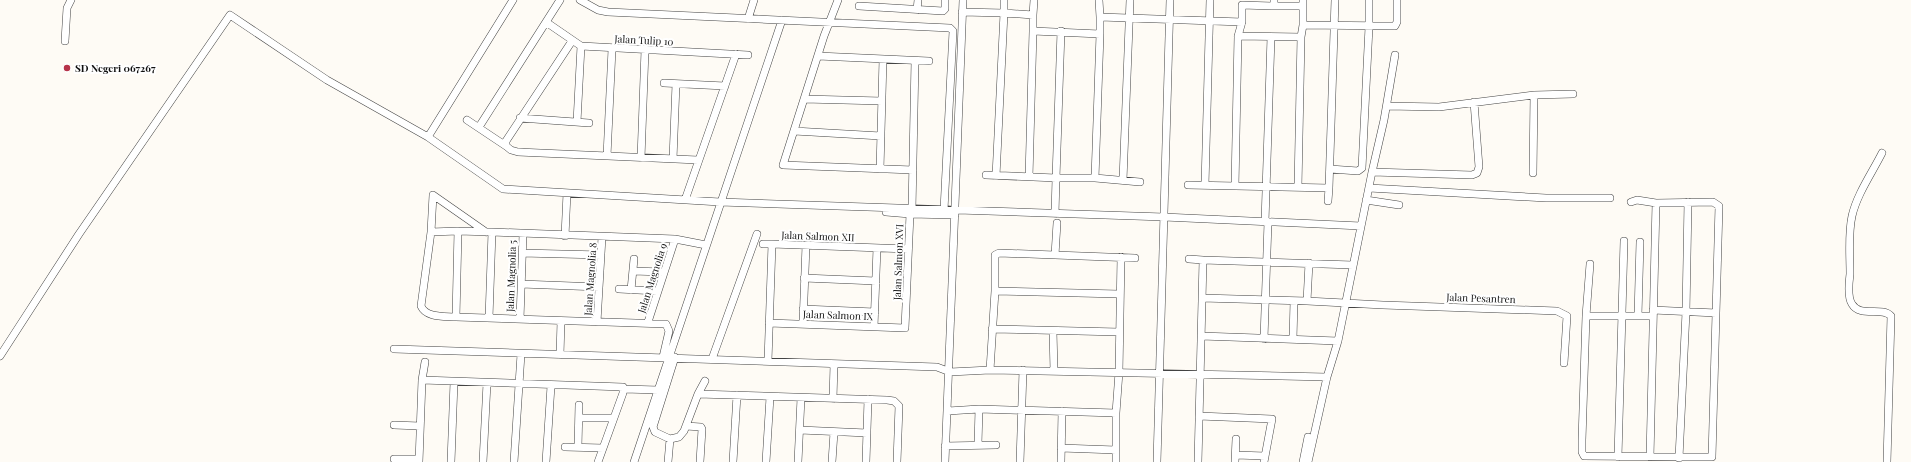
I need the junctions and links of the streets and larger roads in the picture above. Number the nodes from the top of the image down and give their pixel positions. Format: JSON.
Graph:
{"nodes":[{"id":1,"x":71,"y":0,"type":"edge"},
{"id":2,"x":513,"y":0,"type":"edge"},
{"id":3,"x":560,"y":0,"type":"edge"},
{"id":4,"x":580,"y":0,"type":"edge"},
{"id":5,"x":754,"y":0,"type":"edge"},
{"id":6,"x":838,"y":0,"type":"edge"},
{"id":7,"x":918,"y":0,"type":"edge"},
{"id":8,"x":945,"y":0,"type":"edge"},
{"id":9,"x":963,"y":0,"type":"edge"},
{"id":10,"x":1004,"y":0,"type":"edge"},
{"id":11,"x":1034,"y":0,"type":"edge"},
{"id":12,"x":1093,"y":0,"type":"edge"},
{"id":13,"x":1099,"y":0,"type":"edge"},
{"id":14,"x":1130,"y":0,"type":"edge"},
{"id":15,"x":1170,"y":0,"type":"edge"},
{"id":16,"x":1210,"y":0,"type":"edge"},
{"id":17,"x":1335,"y":0,"type":"edge"},
{"id":18,"x":1368,"y":0,"type":"edge"},
{"id":19,"x":1397,"y":0,"type":"edge"},
{"id":20,"x":1242,"y":3,"type":"edge"},
{"id":21,"x":1274,"y":3,"type":"edge"},
{"id":22,"x":1303,"y":3,"type":"edge"},
{"id":23,"x":859,"y":6,"type":"dead end"},
{"id":24,"x":918,"y":10,"type":"junction"},
{"id":25,"x":962,"y":12,"type":"junction"},
{"id":26,"x":1004,"y":13,"type":"junction"},
{"id":27,"x":1033,"y":15,"type":"junction"},
{"id":28,"x":1100,"y":18,"type":"junction"},
{"id":29,"x":748,"y":19,"type":"junction"},
{"id":30,"x":1130,"y":19,"type":"junction"},
{"id":31,"x":782,"y":20,"type":"junction"},
{"id":32,"x":1170,"y":20,"type":"junction"},
{"id":33,"x":1210,"y":20,"type":"junction"},
{"id":34,"x":546,"y":22,"type":"junction"},
{"id":35,"x":1242,"y":22,"type":"junction"},
{"id":36,"x":830,"y":23,"type":"junction"},
{"id":37,"x":1303,"y":25,"type":"junction"},
{"id":38,"x":1334,"y":25,"type":"junction"},
{"id":39,"x":1369,"y":27,"type":"junction"},
{"id":40,"x":1033,"y":31,"type":"junction"},
{"id":41,"x":1060,"y":31,"type":"junction"},
{"id":42,"x":1100,"y":34,"type":"junction"},
{"id":43,"x":1238,"y":36,"type":"junction"},
{"id":44,"x":1271,"y":37,"type":"junction"},
{"id":45,"x":1301,"y":37,"type":"junction"},
{"id":46,"x":65,"y":41,"type":"dead end"},
{"id":47,"x":572,"y":41,"type":"junction"},
{"id":48,"x":581,"y":46,"type":"junction"},
{"id":49,"x":612,"y":49,"type":"junction"},
{"id":50,"x":646,"y":50,"type":"junction"},
{"id":51,"x":736,"y":54,"type":"junction"},
{"id":52,"x":748,"y":55,"type":"dead end"},
{"id":53,"x":1395,"y":55,"type":"dead end"},
{"id":54,"x":818,"y":56,"type":"junction"},
{"id":55,"x":883,"y":59,"type":"junction"},
{"id":56,"x":915,"y":61,"type":"junction"},
{"id":57,"x":929,"y":61,"type":"dead end"},
{"id":58,"x":664,"y":83,"type":"dead end"},
{"id":59,"x":676,"y":84,"type":"junction"},
{"id":60,"x":724,"y":86,"type":"junction"},
{"id":61,"x":1573,"y":94,"type":"dead end"},
{"id":62,"x":1534,"y":95,"type":"junction"},
{"id":63,"x":804,"y":99,"type":"junction"},
{"id":64,"x":882,"y":101,"type":"junction"},
{"id":65,"x":1474,"y":102,"type":"junction"},
{"id":66,"x":1387,"y":106,"type":"junction"},
{"id":67,"x":520,"y":118,"type":"junction"},
{"id":68,"x":467,"y":120,"type":"dead end"},
{"id":69,"x":577,"y":122,"type":"junction"},
{"id":70,"x":589,"y":123,"type":"dead end"},
{"id":71,"x":478,"y":128,"type":"junction"},
{"id":72,"x":794,"y":131,"type":"junction"},
{"id":73,"x":881,"y":136,"type":"junction"},
{"id":74,"x":428,"y":137,"type":"junction"},
{"id":75,"x":506,"y":146,"type":"junction"},
{"id":76,"x":1882,"y":153,"type":"dead end"},
{"id":77,"x":607,"y":156,"type":"junction"},
{"id":78,"x":641,"y":158,"type":"junction"},
{"id":79,"x":673,"y":159,"type":"junction"},
{"id":80,"x":698,"y":160,"type":"junction"},
{"id":81,"x":880,"y":169,"type":"junction"},
{"id":82,"x":1330,"y":169,"type":"junction"},
{"id":83,"x":913,"y":170,"type":"junction"},
{"id":84,"x":1372,"y":172,"type":"junction"},
{"id":85,"x":1533,"y":173,"type":"dead end"},
{"id":86,"x":986,"y":175,"type":"dead end"},
{"id":87,"x":996,"y":176,"type":"junction"},
{"id":88,"x":1029,"y":177,"type":"junction"},
{"id":89,"x":1056,"y":178,"type":"junction"},
{"id":90,"x":1095,"y":178,"type":"junction"},
{"id":91,"x":1123,"y":180,"type":"junction"},
{"id":92,"x":1140,"y":182,"type":"dead end"},
{"id":93,"x":1188,"y":185,"type":"dead end"},
{"id":94,"x":1205,"y":185,"type":"junction"},
{"id":95,"x":1235,"y":186,"type":"junction"},
{"id":96,"x":1266,"y":187,"type":"junction"},
{"id":97,"x":1298,"y":187,"type":"junction"},
{"id":98,"x":1329,"y":188,"type":"junction"},
{"id":99,"x":1369,"y":188,"type":"junction"},
{"id":100,"x":567,"y":193,"type":"junction"},
{"id":101,"x":1610,"y":198,"type":"dead end"},
{"id":102,"x":685,"y":200,"type":"junction"},
{"id":103,"x":1366,"y":200,"type":"junction"},
{"id":104,"x":1328,"y":201,"type":"dead end"},
{"id":105,"x":720,"y":202,"type":"junction"},
{"id":106,"x":1631,"y":202,"type":"dead end"},
{"id":107,"x":1656,"y":202,"type":"junction"},
{"id":108,"x":1688,"y":202,"type":"junction"},
{"id":109,"x":1399,"y":205,"type":"dead end"},
{"id":110,"x":944,"y":210,"type":"junction"},
{"id":111,"x":911,"y":211,"type":"junction"},
{"id":112,"x":955,"y":212,"type":"junction"},
{"id":113,"x":1055,"y":214,"type":"junction"},
{"id":114,"x":1164,"y":217,"type":"junction"},
{"id":115,"x":1266,"y":222,"type":"junction"},
{"id":116,"x":1057,"y":223,"type":"dead end"},
{"id":117,"x":1361,"y":226,"type":"junction"},
{"id":118,"x":458,"y":231,"type":"junction"},
{"id":119,"x":431,"y":232,"type":"junction"},
{"id":120,"x":489,"y":232,"type":"junction"},
{"id":121,"x":522,"y":234,"type":"junction"},
{"id":122,"x":758,"y":234,"type":"dead end"},
{"id":123,"x":565,"y":236,"type":"junction"},
{"id":124,"x":602,"y":237,"type":"junction"},
{"id":125,"x":675,"y":239,"type":"junction"},
{"id":126,"x":1624,"y":241,"type":"dead end"},
{"id":127,"x":1640,"y":242,"type":"dead end"},
{"id":128,"x":763,"y":244,"type":"dead end"},
{"id":129,"x":772,"y":244,"type":"junction"},
{"id":130,"x":706,"y":245,"type":"junction"},
{"id":131,"x":806,"y":245,"type":"junction"},
{"id":132,"x":877,"y":248,"type":"junction"},
{"id":133,"x":908,"y":249,"type":"junction"},
{"id":134,"x":522,"y":253,"type":"junction"},
{"id":135,"x":601,"y":255,"type":"junction"},
{"id":136,"x":1055,"y":255,"type":"junction"},
{"id":137,"x":1121,"y":257,"type":"junction"},
{"id":138,"x":1135,"y":258,"type":"dead end"},
{"id":139,"x":1189,"y":259,"type":"dead end"},
{"id":140,"x":634,"y":260,"type":"dead end"},
{"id":141,"x":1203,"y":260,"type":"junction"},
{"id":142,"x":1266,"y":262,"type":"junction"},
{"id":143,"x":1309,"y":263,"type":"junction"},
{"id":144,"x":1590,"y":264,"type":"dead end"},
{"id":145,"x":1353,"y":265,"type":"junction"},
{"id":146,"x":633,"y":271,"type":"junction"},
{"id":147,"x":664,"y":272,"type":"junction"},
{"id":148,"x":804,"y":278,"type":"junction"},
{"id":149,"x":876,"y":281,"type":"junction"},
{"id":150,"x":521,"y":284,"type":"junction"},
{"id":151,"x":599,"y":287,"type":"junction"},
{"id":152,"x":619,"y":289,"type":"dead end"},
{"id":153,"x":632,"y":290,"type":"junction"},
{"id":154,"x":995,"y":290,"type":"junction"},
{"id":155,"x":657,"y":292,"type":"junction"},
{"id":156,"x":1119,"y":294,"type":"junction"},
{"id":157,"x":1202,"y":298,"type":"junction"},
{"id":158,"x":1265,"y":300,"type":"junction"},
{"id":159,"x":1307,"y":300,"type":"junction"},
{"id":160,"x":1294,"y":301,"type":"junction"},
{"id":161,"x":1346,"y":303,"type":"junction"},
{"id":162,"x":803,"y":309,"type":"junction"},
{"id":163,"x":875,"y":312,"type":"junction"},
{"id":164,"x":1686,"y":312,"type":"junction"},
{"id":165,"x":1652,"y":313,"type":"junction"},
{"id":166,"x":1716,"y":313,"type":"junction"},
{"id":167,"x":1586,"y":316,"type":"junction"},
{"id":168,"x":1621,"y":316,"type":"junction"},
{"id":169,"x":1638,"y":316,"type":"junction"},
{"id":170,"x":456,"y":317,"type":"junction"},
{"id":171,"x":489,"y":318,"type":"junction"},
{"id":172,"x":520,"y":319,"type":"junction"},
{"id":173,"x":561,"y":321,"type":"junction"},
{"id":174,"x":597,"y":322,"type":"junction"},
{"id":175,"x":648,"y":322,"type":"junction"},
{"id":176,"x":769,"y":323,"type":"junction"},
{"id":177,"x":803,"y":324,"type":"junction"},
{"id":178,"x":874,"y":327,"type":"junction"},
{"id":179,"x":905,"y":328,"type":"joint"},
{"id":180,"x":992,"y":329,"type":"junction"},
{"id":181,"x":1053,"y":331,"type":"junction"},
{"id":182,"x":1119,"y":332,"type":"junction"},
{"id":183,"x":1201,"y":336,"type":"junction"},
{"id":184,"x":1264,"y":339,"type":"junction"},
{"id":185,"x":1293,"y":339,"type":"junction"},
{"id":186,"x":1338,"y":341,"type":"junction"},
{"id":187,"x":394,"y":349,"type":"dead end"},
{"id":188,"x":521,"y":354,"type":"junction"},
{"id":189,"x":560,"y":355,"type":"junction"},
{"id":190,"x":0,"y":356,"type":"edge"},
{"id":191,"x":669,"y":357,"type":"junction"},
{"id":192,"x":712,"y":359,"type":"junction"},
{"id":193,"x":768,"y":361,"type":"junction"},
{"id":194,"x":425,"y":362,"type":"dead end"},
{"id":195,"x":1564,"y":363,"type":"dead end"},
{"id":196,"x":834,"y":364,"type":"junction"},
{"id":197,"x":990,"y":370,"type":"junction"},
{"id":198,"x":1023,"y":370,"type":"junction"},
{"id":199,"x":1054,"y":371,"type":"junction"},
{"id":200,"x":950,"y":372,"type":"junction"},
{"id":201,"x":1119,"y":372,"type":"junction"},
{"id":202,"x":1159,"y":373,"type":"junction"},
{"id":203,"x":1199,"y":374,"type":"junction"},
{"id":204,"x":1327,"y":377,"type":"junction"},
{"id":205,"x":422,"y":380,"type":"junction"},
{"id":206,"x":705,"y":381,"type":"dead end"},
{"id":207,"x":454,"y":382,"type":"junction"},
{"id":208,"x":487,"y":383,"type":"junction"},
{"id":209,"x":519,"y":384,"type":"junction"},
{"id":210,"x":551,"y":386,"type":"junction"},
{"id":211,"x":624,"y":389,"type":"junction"},
{"id":212,"x":658,"y":390,"type":"junction"},
{"id":213,"x":698,"y":394,"type":"junction"},
{"id":214,"x":737,"y":395,"type":"junction"},
{"id":215,"x":770,"y":396,"type":"junction"},
{"id":216,"x":801,"y":398,"type":"junction"},
{"id":217,"x":833,"y":399,"type":"junction"},
{"id":218,"x":868,"y":399,"type":"junction"},
{"id":219,"x":579,"y":405,"type":"dead end"},
{"id":220,"x":979,"y":409,"type":"junction"},
{"id":221,"x":1022,"y":410,"type":"junction"},
{"id":222,"x":948,"y":411,"type":"junction"},
{"id":223,"x":1062,"y":411,"type":"junction"},
{"id":224,"x":1116,"y":413,"type":"junction"},
{"id":225,"x":1199,"y":416,"type":"junction"},
{"id":226,"x":579,"y":418,"type":"junction"},
{"id":227,"x":613,"y":418,"type":"junction"},
{"id":228,"x":394,"y":425,"type":"dead end"},
{"id":229,"x":420,"y":426,"type":"junction"},
{"id":230,"x":686,"y":426,"type":"junction"},
{"id":231,"x":800,"y":430,"type":"junction"},
{"id":232,"x":834,"y":432,"type":"junction"},
{"id":233,"x":867,"y":433,"type":"junction"},
{"id":234,"x":1308,"y":437,"type":"dead end"},
{"id":235,"x":670,"y":439,"type":"junction"},
{"id":236,"x":1236,"y":439,"type":"dead end"},
{"id":237,"x":978,"y":444,"type":"junction"},
{"id":238,"x":996,"y":445,"type":"dead end"},
{"id":239,"x":945,"y":446,"type":"junction"},
{"id":240,"x":565,"y":447,"type":"dead end"},
{"id":241,"x":578,"y":447,"type":"junction"},
{"id":242,"x":602,"y":448,"type":"junction"},
{"id":243,"x":1061,"y":448,"type":"junction"},
{"id":244,"x":1116,"y":450,"type":"junction"},
{"id":245,"x":1618,"y":456,"type":"junction"},
{"id":246,"x":1236,"y":458,"type":"edge"},
{"id":247,"x":1679,"y":458,"type":"junction"},
{"id":248,"x":394,"y":459,"type":"dead end"},
{"id":249,"x":1264,"y":459,"type":"edge"},
{"id":250,"x":1654,"y":459,"type":"edge"},
{"id":251,"x":1712,"y":460,"type":"edge"},
{"id":252,"x":419,"y":461,"type":"edge"},
{"id":253,"x":450,"y":462,"type":"edge"},
{"id":254,"x":484,"y":462,"type":"edge"},
{"id":255,"x":514,"y":462,"type":"edge"},
{"id":256,"x":546,"y":462,"type":"edge"},
{"id":257,"x":598,"y":462,"type":"edge"},
{"id":258,"x":634,"y":462,"type":"edge"},
{"id":259,"x":668,"y":462,"type":"edge"},
{"id":260,"x":700,"y":462,"type":"edge"},
{"id":261,"x":733,"y":462,"type":"edge"},
{"id":262,"x":766,"y":462,"type":"edge"},
{"id":263,"x":798,"y":462,"type":"edge"},
{"id":264,"x":832,"y":462,"type":"edge"},
{"id":265,"x":866,"y":462,"type":"edge"},
{"id":266,"x":897,"y":462,"type":"edge"},
{"id":267,"x":945,"y":462,"type":"edge"},
{"id":268,"x":1020,"y":462,"type":"edge"},
{"id":269,"x":1061,"y":462,"type":"edge"},
{"id":270,"x":1116,"y":462,"type":"edge"},
{"id":271,"x":1157,"y":462,"type":"edge"},
{"id":272,"x":1198,"y":462,"type":"edge"},
{"id":273,"x":1303,"y":462,"type":"edge"},
{"id":274,"x":1308,"y":462,"type":"edge"},
{"id":275,"x":1887,"y":462,"type":"edge"}],
"edges":[{"from":1,"to":46,"type":"street"},
{"from":2,"to":74,"type":"street"},
{"from":3,"to":34,"type":"street"},
{"from":4,"to":29,"type":"street"},
{"from":5,"to":29,"type":"street"},
{"from":6,"to":36,"type":"street"},
{"from":7,"to":24,"type":"street"},
{"from":8,"to":24,"type":"street"},
{"from":9,"to":25,"type":"street"},
{"from":10,"to":26,"type":"street"},
{"from":11,"to":27,"type":"street"},
{"from":12,"to":13,"type":"street"},
{"from":13,"to":28,"type":"street"},
{"from":14,"to":30,"type":"street"},
{"from":15,"to":32,"type":"street"},
{"from":16,"to":33,"type":"street"},
{"from":17,"to":38,"type":"street"},
{"from":18,"to":39,"type":"street"},
{"from":19,"to":39,"type":"street"},
{"from":20,"to":21,"type":"street"},
{"from":20,"to":35,"type":"street"},
{"from":21,"to":22,"type":"street"},
{"from":22,"to":37,"type":"street"},
{"from":23,"to":24,"type":"street"},
{"from":25,"to":26,"type":"street"},
{"from":25,"to":112,"type":"street"},
{"from":26,"to":27,"type":"street"},
{"from":26,"to":87,"type":"street"},
{"from":27,"to":40,"type":"street"},
{"from":28,"to":30,"type":"street"},
{"from":28,"to":42,"type":"street"},
{"from":29,"to":31,"type":"street"},
{"from":30,"to":32,"type":"street"},
{"from":30,"to":91,"type":"street"},
{"from":31,"to":36,"type":"street"},
{"from":31,"to":105,"type":"street"},
{"from":32,"to":33,"type":"street"},
{"from":32,"to":114,"type":"street"},
{"from":33,"to":35,"type":"street"},
{"from":33,"to":94,"type":"street"},
{"from":34,"to":47,"type":"street","name":"Jalan Tulip 10"},
{"from":34,"to":71,"type":"street"},
{"from":35,"to":43,"type":"street"},
{"from":36,"to":54,"type":"street"},
{"from":36,"to":110,"type":"street"},
{"from":37,"to":38,"type":"street"},
{"from":37,"to":45,"type":"street"},
{"from":38,"to":39,"type":"street"},
{"from":38,"to":82,"type":"street"},
{"from":39,"to":82,"type":"street"},
{"from":40,"to":41,"type":"street"},
{"from":40,"to":88,"type":"street"},
{"from":41,"to":42,"type":"street"},
{"from":41,"to":89,"type":"street"},
{"from":42,"to":90,"type":"street"},
{"from":43,"to":44,"type":"street"},
{"from":43,"to":95,"type":"street"},
{"from":44,"to":45,"type":"street"},
{"from":44,"to":96,"type":"street"},
{"from":45,"to":97,"type":"street"},
{"from":47,"to":48,"type":"street","name":"Jalan Tulip 10"},
{"from":47,"to":67,"type":"street"},
{"from":48,"to":49,"type":"street","name":"Jalan Tulip 10"},
{"from":48,"to":69,"type":"street"},
{"from":49,"to":50,"type":"street","name":"Jalan Tulip 10"},
{"from":49,"to":77,"type":"street"},
{"from":50,"to":51,"type":"street","name":"Jalan Tulip 10"},
{"from":50,"to":78,"type":"street"},
{"from":51,"to":52,"type":"street","name":"Jalan Tulip 10"},
{"from":51,"to":60,"type":"street"},
{"from":53,"to":66,"type":"street"},
{"from":54,"to":55,"type":"street"},
{"from":54,"to":63,"type":"street"},
{"from":55,"to":56,"type":"street"},
{"from":55,"to":64,"type":"street"},
{"from":56,"to":57,"type":"street"},
{"from":56,"to":83,"type":"street","name":"Jalan Salmon XVI"},
{"from":58,"to":59,"type":"street"},
{"from":59,"to":60,"type":"street"},
{"from":59,"to":79,"type":"street"},
{"from":60,"to":80,"type":"street"},
{"from":61,"to":62,"type":"street"},
{"from":62,"to":65,"type":"street"},
{"from":62,"to":85,"type":"street"},
{"from":63,"to":64,"type":"street"},
{"from":63,"to":72,"type":"street"},
{"from":64,"to":73,"type":"street"},
{"from":65,"to":66,"type":"street"},
{"from":65,"to":84,"type":"street"},
{"from":66,"to":84,"type":"street"},
{"from":67,"to":69,"type":"street"},
{"from":67,"to":75,"type":"street"},
{"from":68,"to":71,"type":"street"},
{"from":69,"to":70,"type":"street"},
{"from":71,"to":75,"type":"street"},
{"from":72,"to":73,"type":"street"},
{"from":72,"to":81,"type":"street"},
{"from":73,"to":81,"type":"street"},
{"from":74,"to":100,"type":"street"},
{"from":74,"to":190,"type":"street"},
{"from":75,"to":77,"type":"street"},
{"from":76,"to":275,"type":"street"},
{"from":77,"to":78,"type":"street"},
{"from":78,"to":79,"type":"street"},
{"from":79,"to":80,"type":"street"},
{"from":80,"to":102,"type":"street"},
{"from":81,"to":83,"type":"street"},
{"from":82,"to":98,"type":"street"},
{"from":83,"to":111,"type":"street","name":"Jalan Salmon XVI"},
{"from":84,"to":99,"type":"street"},
{"from":86,"to":87,"type":"street"},
{"from":87,"to":88,"type":"street"},
{"from":88,"to":89,"type":"street"},
{"from":89,"to":90,"type":"street"},
{"from":89,"to":113,"type":"street"},
{"from":90,"to":91,"type":"street"},
{"from":91,"to":92,"type":"street"},
{"from":93,"to":94,"type":"street"},
{"from":94,"to":95,"type":"street"},
{"from":95,"to":96,"type":"street"},
{"from":96,"to":97,"type":"street"},
{"from":96,"to":115,"type":"street"},
{"from":97,"to":98,"type":"street"},
{"from":98,"to":104,"type":"street"},
{"from":99,"to":101,"type":"street"},
{"from":99,"to":103,"type":"street"},
{"from":100,"to":102,"type":"street"},
{"from":100,"to":123,"type":"street"},
{"from":102,"to":105,"type":"street"},
{"from":103,"to":109,"type":"street"},
{"from":103,"to":117,"type":"street"},
{"from":105,"to":111,"type":"street"},
{"from":105,"to":130,"type":"street"},
{"from":106,"to":107,"type":"street"},
{"from":107,"to":108,"type":"street"},
{"from":107,"to":165,"type":"street"},
{"from":108,"to":164,"type":"street"},
{"from":108,"to":166,"type":"street"},
{"from":110,"to":111,"type":"street"},
{"from":110,"to":112,"type":"street"},
{"from":111,"to":112,"type":"street"},
{"from":111,"to":133,"type":"street","name":"Jalan Salmon XVI"},
{"from":112,"to":113,"type":"street"},
{"from":112,"to":200,"type":"street"},
{"from":113,"to":114,"type":"street"},
{"from":114,"to":115,"type":"street"},
{"from":114,"to":202,"type":"street"},
{"from":115,"to":117,"type":"street"},
{"from":115,"to":142,"type":"street"},
{"from":116,"to":136,"type":"street"},
{"from":117,"to":145,"type":"street"},
{"from":118,"to":119,"type":"street"},
{"from":118,"to":120,"type":"street"},
{"from":118,"to":170,"type":"street"},
{"from":119,"to":120,"type":"street"},
{"from":119,"to":170,"type":"street"},
{"from":120,"to":121,"type":"street"},
{"from":120,"to":171,"type":"street"},
{"from":121,"to":123,"type":"street"},
{"from":121,"to":134,"type":"street","name":"Jalan Magnolia 5"},
{"from":122,"to":192,"type":"street"},
{"from":123,"to":124,"type":"street"},
{"from":124,"to":125,"type":"street"},
{"from":124,"to":135,"type":"street","name":"Jalan Magnolia 8"},
{"from":125,"to":130,"type":"street"},
{"from":125,"to":147,"type":"street","name":"Jalan Magnolia 9"},
{"from":126,"to":168,"type":"street"},
{"from":127,"to":169,"type":"street"},
{"from":128,"to":129,"type":"street"},
{"from":129,"to":131,"type":"street","name":"Jalan Salmon XII"},
{"from":129,"to":176,"type":"street","name":"Jalan Salmon XII"},
{"from":130,"to":191,"type":"street"},
{"from":131,"to":132,"type":"street","name":"Jalan Salmon XII"},
{"from":131,"to":148,"type":"street"},
{"from":132,"to":133,"type":"street","name":"Jalan Salmon XII"},
{"from":132,"to":149,"type":"street"},
{"from":133,"to":179,"type":"street","name":"Jalan Salmon XVI"},
{"from":134,"to":135,"type":"street"},
{"from":134,"to":150,"type":"street","name":"Jalan Magnolia 5"},
{"from":135,"to":151,"type":"street","name":"Jalan Magnolia 8"},
{"from":136,"to":137,"type":"street"},
{"from":136,"to":154,"type":"street"},
{"from":137,"to":138,"type":"street"},
{"from":137,"to":156,"type":"street"},
{"from":139,"to":141,"type":"street"},
{"from":140,"to":146,"type":"street"},
{"from":141,"to":142,"type":"street"},
{"from":141,"to":157,"type":"street"},
{"from":142,"to":143,"type":"street"},
{"from":142,"to":158,"type":"street"},
{"from":143,"to":145,"type":"street"},
{"from":143,"to":159,"type":"street"},
{"from":144,"to":167,"type":"street"},
{"from":145,"to":161,"type":"street"},
{"from":146,"to":147,"type":"street"},
{"from":146,"to":153,"type":"street"},
{"from":147,"to":155,"type":"street","name":"Jalan Magnolia 9"},
{"from":148,"to":149,"type":"street"},
{"from":148,"to":162,"type":"street"},
{"from":149,"to":163,"type":"street"},
{"from":150,"to":151,"type":"street"},
{"from":150,"to":172,"type":"street","name":"Jalan Magnolia 5"},
{"from":151,"to":174,"type":"street","name":"Jalan Magnolia 8"},
{"from":152,"to":153,"type":"street"},
{"from":153,"to":155,"type":"street"},
{"from":154,"to":156,"type":"street"},
{"from":154,"to":180,"type":"street"},
{"from":155,"to":175,"type":"street","name":"Jalan Magnolia 9"},
{"from":156,"to":182,"type":"street"},
{"from":157,"to":158,"type":"street"},
{"from":157,"to":183,"type":"street"},
{"from":158,"to":160,"type":"street"},
{"from":158,"to":184,"type":"street"},
{"from":159,"to":160,"type":"street"},
{"from":159,"to":161,"type":"street"},
{"from":160,"to":185,"type":"street"},
{"from":161,"to":186,"type":"street"},
{"from":161,"to":195,"type":"street","name":"Jalan Pesantren"},
{"from":162,"to":163,"type":"street"},
{"from":162,"to":177,"type":"street"},
{"from":163,"to":178,"type":"street"},
{"from":164,"to":165,"type":"street"},
{"from":164,"to":166,"type":"street"},
{"from":164,"to":247,"type":"street"},
{"from":165,"to":169,"type":"street"},
{"from":165,"to":250,"type":"street"},
{"from":166,"to":251,"type":"street"},
{"from":167,"to":168,"type":"street"},
{"from":167,"to":245,"type":"street"},
{"from":168,"to":169,"type":"street"},
{"from":168,"to":245,"type":"street"},
{"from":170,"to":171,"type":"street"},
{"from":171,"to":172,"type":"street"},
{"from":172,"to":173,"type":"street"},
{"from":173,"to":174,"type":"street"},
{"from":173,"to":189,"type":"street"},
{"from":174,"to":175,"type":"street"},
{"from":175,"to":191,"type":"street"},
{"from":176,"to":177,"type":"street","name":"Jalan Salmon IX"},
{"from":176,"to":193,"type":"street","name":"Jalan Salmon XII"},
{"from":177,"to":178,"type":"street","name":"Jalan Salmon IX"},
{"from":178,"to":179,"type":"street","name":"Jalan Salmon IX"},
{"from":180,"to":181,"type":"street"},
{"from":180,"to":197,"type":"street"},
{"from":181,"to":182,"type":"street"},
{"from":181,"to":199,"type":"street"},
{"from":182,"to":201,"type":"street"},
{"from":183,"to":184,"type":"street"},
{"from":183,"to":203,"type":"street"},
{"from":184,"to":185,"type":"street"},
{"from":185,"to":186,"type":"street"},
{"from":186,"to":204,"type":"street"},
{"from":187,"to":188,"type":"street"},
{"from":188,"to":189,"type":"street"},
{"from":188,"to":209,"type":"street"},
{"from":189,"to":191,"type":"street"},
{"from":191,"to":192,"type":"street"},
{"from":191,"to":212,"type":"street"},
{"from":191,"to":235,"type":"street"},
{"from":192,"to":193,"type":"street"},
{"from":193,"to":196,"type":"street"},
{"from":194,"to":205,"type":"street"},
{"from":196,"to":200,"type":"street"},
{"from":196,"to":217,"type":"street"},
{"from":197,"to":198,"type":"street"},
{"from":197,"to":200,"type":"street"},
{"from":198,"to":199,"type":"street"},
{"from":198,"to":221,"type":"street"},
{"from":199,"to":201,"type":"street"},
{"from":200,"to":222,"type":"street"},
{"from":201,"to":202,"type":"street"},
{"from":201,"to":224,"type":"street"},
{"from":202,"to":203,"type":"street"},
{"from":202,"to":271,"type":"street"},
{"from":203,"to":204,"type":"street"},
{"from":203,"to":225,"type":"street"},
{"from":204,"to":274,"type":"street"},
{"from":205,"to":207,"type":"street"},
{"from":205,"to":229,"type":"street"},
{"from":206,"to":213,"type":"street"},
{"from":207,"to":208,"type":"street"},
{"from":207,"to":253,"type":"street"},
{"from":208,"to":209,"type":"street"},
{"from":208,"to":254,"type":"street"},
{"from":209,"to":210,"type":"street"},
{"from":209,"to":255,"type":"street"},
{"from":210,"to":211,"type":"street"},
{"from":210,"to":256,"type":"street"},
{"from":211,"to":212,"type":"street"},
{"from":211,"to":227,"type":"street"},
{"from":212,"to":258,"type":"street"},
{"from":213,"to":214,"type":"street"},
{"from":213,"to":230,"type":"street"},
{"from":214,"to":215,"type":"street"},
{"from":214,"to":261,"type":"street"},
{"from":215,"to":216,"type":"street"},
{"from":215,"to":262,"type":"street"},
{"from":216,"to":217,"type":"street"},
{"from":216,"to":231,"type":"street"},
{"from":217,"to":218,"type":"street"},
{"from":218,"to":233,"type":"street"},
{"from":218,"to":266,"type":"street"},
{"from":219,"to":226,"type":"street"},
{"from":220,"to":221,"type":"street"},
{"from":220,"to":222,"type":"street"},
{"from":220,"to":237,"type":"street"},
{"from":221,"to":223,"type":"street"},
{"from":221,"to":268,"type":"street"},
{"from":222,"to":239,"type":"street"},
{"from":223,"to":224,"type":"street"},
{"from":223,"to":243,"type":"street"},
{"from":224,"to":244,"type":"street"},
{"from":225,"to":249,"type":"street"},
{"from":225,"to":272,"type":"street"},
{"from":226,"to":227,"type":"street"},
{"from":226,"to":241,"type":"street"},
{"from":227,"to":242,"type":"street"},
{"from":228,"to":229,"type":"street"},
{"from":229,"to":252,"type":"street"},
{"from":230,"to":235,"type":"street"},
{"from":230,"to":260,"type":"street"},
{"from":231,"to":232,"type":"street"},
{"from":231,"to":263,"type":"street"},
{"from":232,"to":233,"type":"street"},
{"from":232,"to":264,"type":"street"},
{"from":233,"to":265,"type":"street"},
{"from":234,"to":273,"type":"street"},
{"from":235,"to":259,"type":"street"},
{"from":236,"to":246,"type":"street"},
{"from":237,"to":238,"type":"street"},
{"from":237,"to":239,"type":"street"},
{"from":239,"to":267,"type":"street"},
{"from":240,"to":241,"type":"street"},
{"from":241,"to":242,"type":"street"},
{"from":242,"to":257,"type":"street"},
{"from":243,"to":244,"type":"street"},
{"from":243,"to":269,"type":"street"},
{"from":244,"to":270,"type":"street"},
{"from":245,"to":250,"type":"street"},
{"from":246,"to":249,"type":"street"},
{"from":247,"to":250,"type":"street"},
{"from":247,"to":251,"type":"street"},
{"from":248,"to":252,"type":"street"}]}
